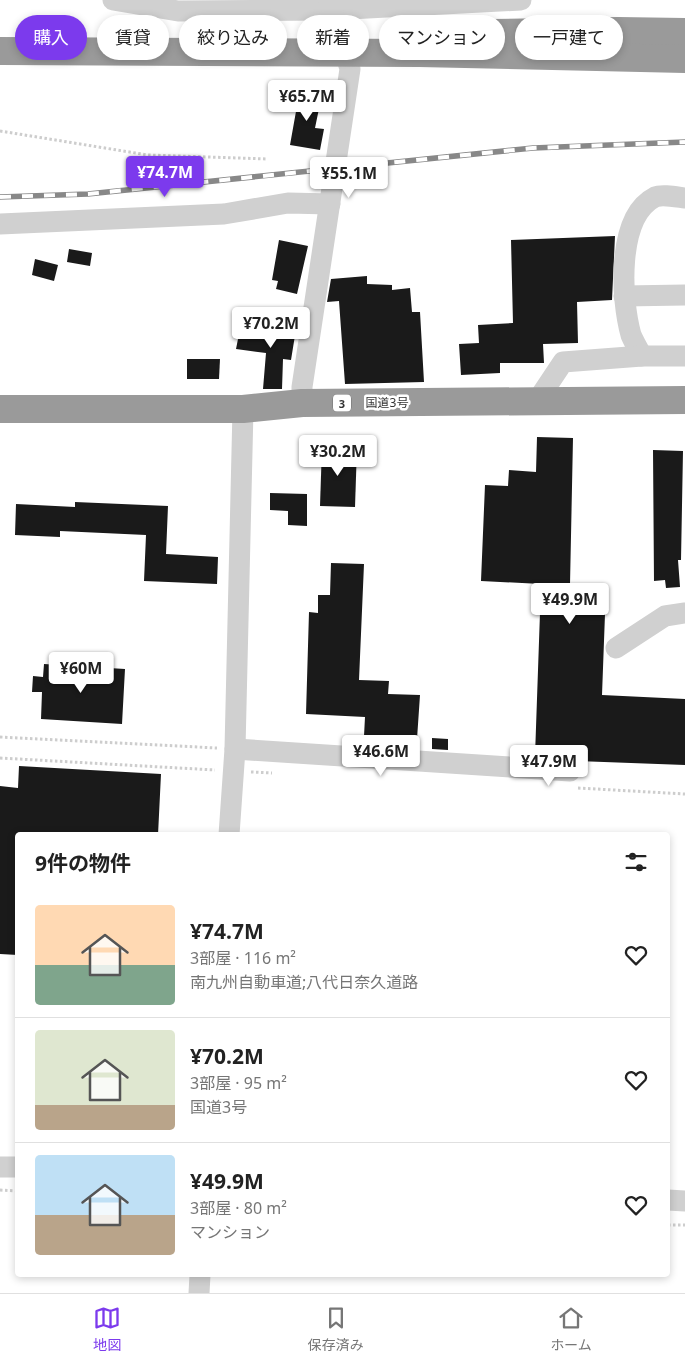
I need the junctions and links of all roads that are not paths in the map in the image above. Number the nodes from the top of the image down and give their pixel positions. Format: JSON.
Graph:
{"nodes":[{"id":1,"x":522,"y":0,"type":"edge"},
{"id":2,"x":112,"y":5,"type":"edge"},
{"id":3,"x":172,"y":5,"type":"edge"},
{"id":4,"x":330,"y":5,"type":"edge"},
{"id":5,"x":685,"y":32,"type":"edge"},
{"id":6,"x":0,"y":36,"type":"edge"},
{"id":7,"x":505,"y":40,"type":"edge"},
{"id":8,"x":379,"y":43,"type":"edge"},
{"id":9,"x":379,"y":45,"type":"edge"},
{"id":10,"x":505,"y":48,"type":"edge"},
{"id":11,"x":0,"y":51,"type":"edge"},
{"id":12,"x":685,"y":58,"type":"edge"},
{"id":13,"x":685,"y":198,"type":"edge"},
{"id":14,"x":330,"y":204,"type":"junction"},
{"id":15,"x":0,"y":224,"type":"edge"},
{"id":16,"x":685,"y":295,"type":"edge"},
{"id":17,"x":624,"y":296,"type":"junction"},
{"id":18,"x":642,"y":356,"type":"junction"},
{"id":19,"x":685,"y":356,"type":"edge"},
{"id":20,"x":685,"y":400,"type":"edge"},
{"id":21,"x":537,"y":401,"type":"junction"},
{"id":22,"x":302,"y":403,"type":"junction"},
{"id":23,"x":0,"y":409,"type":"edge"},
{"id":24,"x":243,"y":409,"type":"junction"},
{"id":25,"x":685,"y":613,"type":"edge"},
{"id":26,"x":616,"y":648,"type":"dead end"},
{"id":27,"x":234,"y":749,"type":"junction"},
{"id":28,"x":570,"y":771,"type":"dead end"},
{"id":29,"x":229,"y":832,"type":"edge"},
{"id":30,"x":0,"y":1166,"type":"edge"},
{"id":31,"x":15,"y":1167,"type":"edge"},
{"id":32,"x":670,"y":1200,"type":"edge"},
{"id":33,"x":685,"y":1201,"type":"edge"},
{"id":34,"x":200,"y":1277,"type":"edge"},
{"id":35,"x":199,"y":1293,"type":"edge"}],
"edges":[{"from":1,"to":4,"type":"street"},
{"from":2,"to":3,"type":"street"},
{"from":3,"to":4,"type":"street"},
{"from":4,"to":14,"type":"street"},
{"from":5,"to":7,"type":"highway"},
{"from":6,"to":8,"type":"highway"},
{"from":9,"to":11,"type":"highway","bridge":true},
{"from":10,"to":12,"type":"highway"},
{"from":13,"to":17,"type":"street"},
{"from":14,"to":15,"type":"street"},
{"from":14,"to":22,"type":"street"},
{"from":16,"to":17,"type":"street"},
{"from":17,"to":18,"type":"street"},
{"from":18,"to":19,"type":"street"},
{"from":18,"to":21,"type":"street"},
{"from":20,"to":21,"type":"highway","name":"国道3号","number":"3"},
{"from":21,"to":22,"type":"highway","name":"国道3号","number":"3"},
{"from":22,"to":24,"type":"highway","name":"国道3号","number":"3"},
{"from":23,"to":24,"type":"highway","name":"国道3号","number":"3"},
{"from":24,"to":27,"type":"street"},
{"from":25,"to":26,"type":"street"},
{"from":27,"to":28,"type":"street"},
{"from":27,"to":29,"type":"street"},
{"from":30,"to":31,"type":"street"},
{"from":32,"to":33,"type":"street"},
{"from":34,"to":35,"type":"street"}]}
